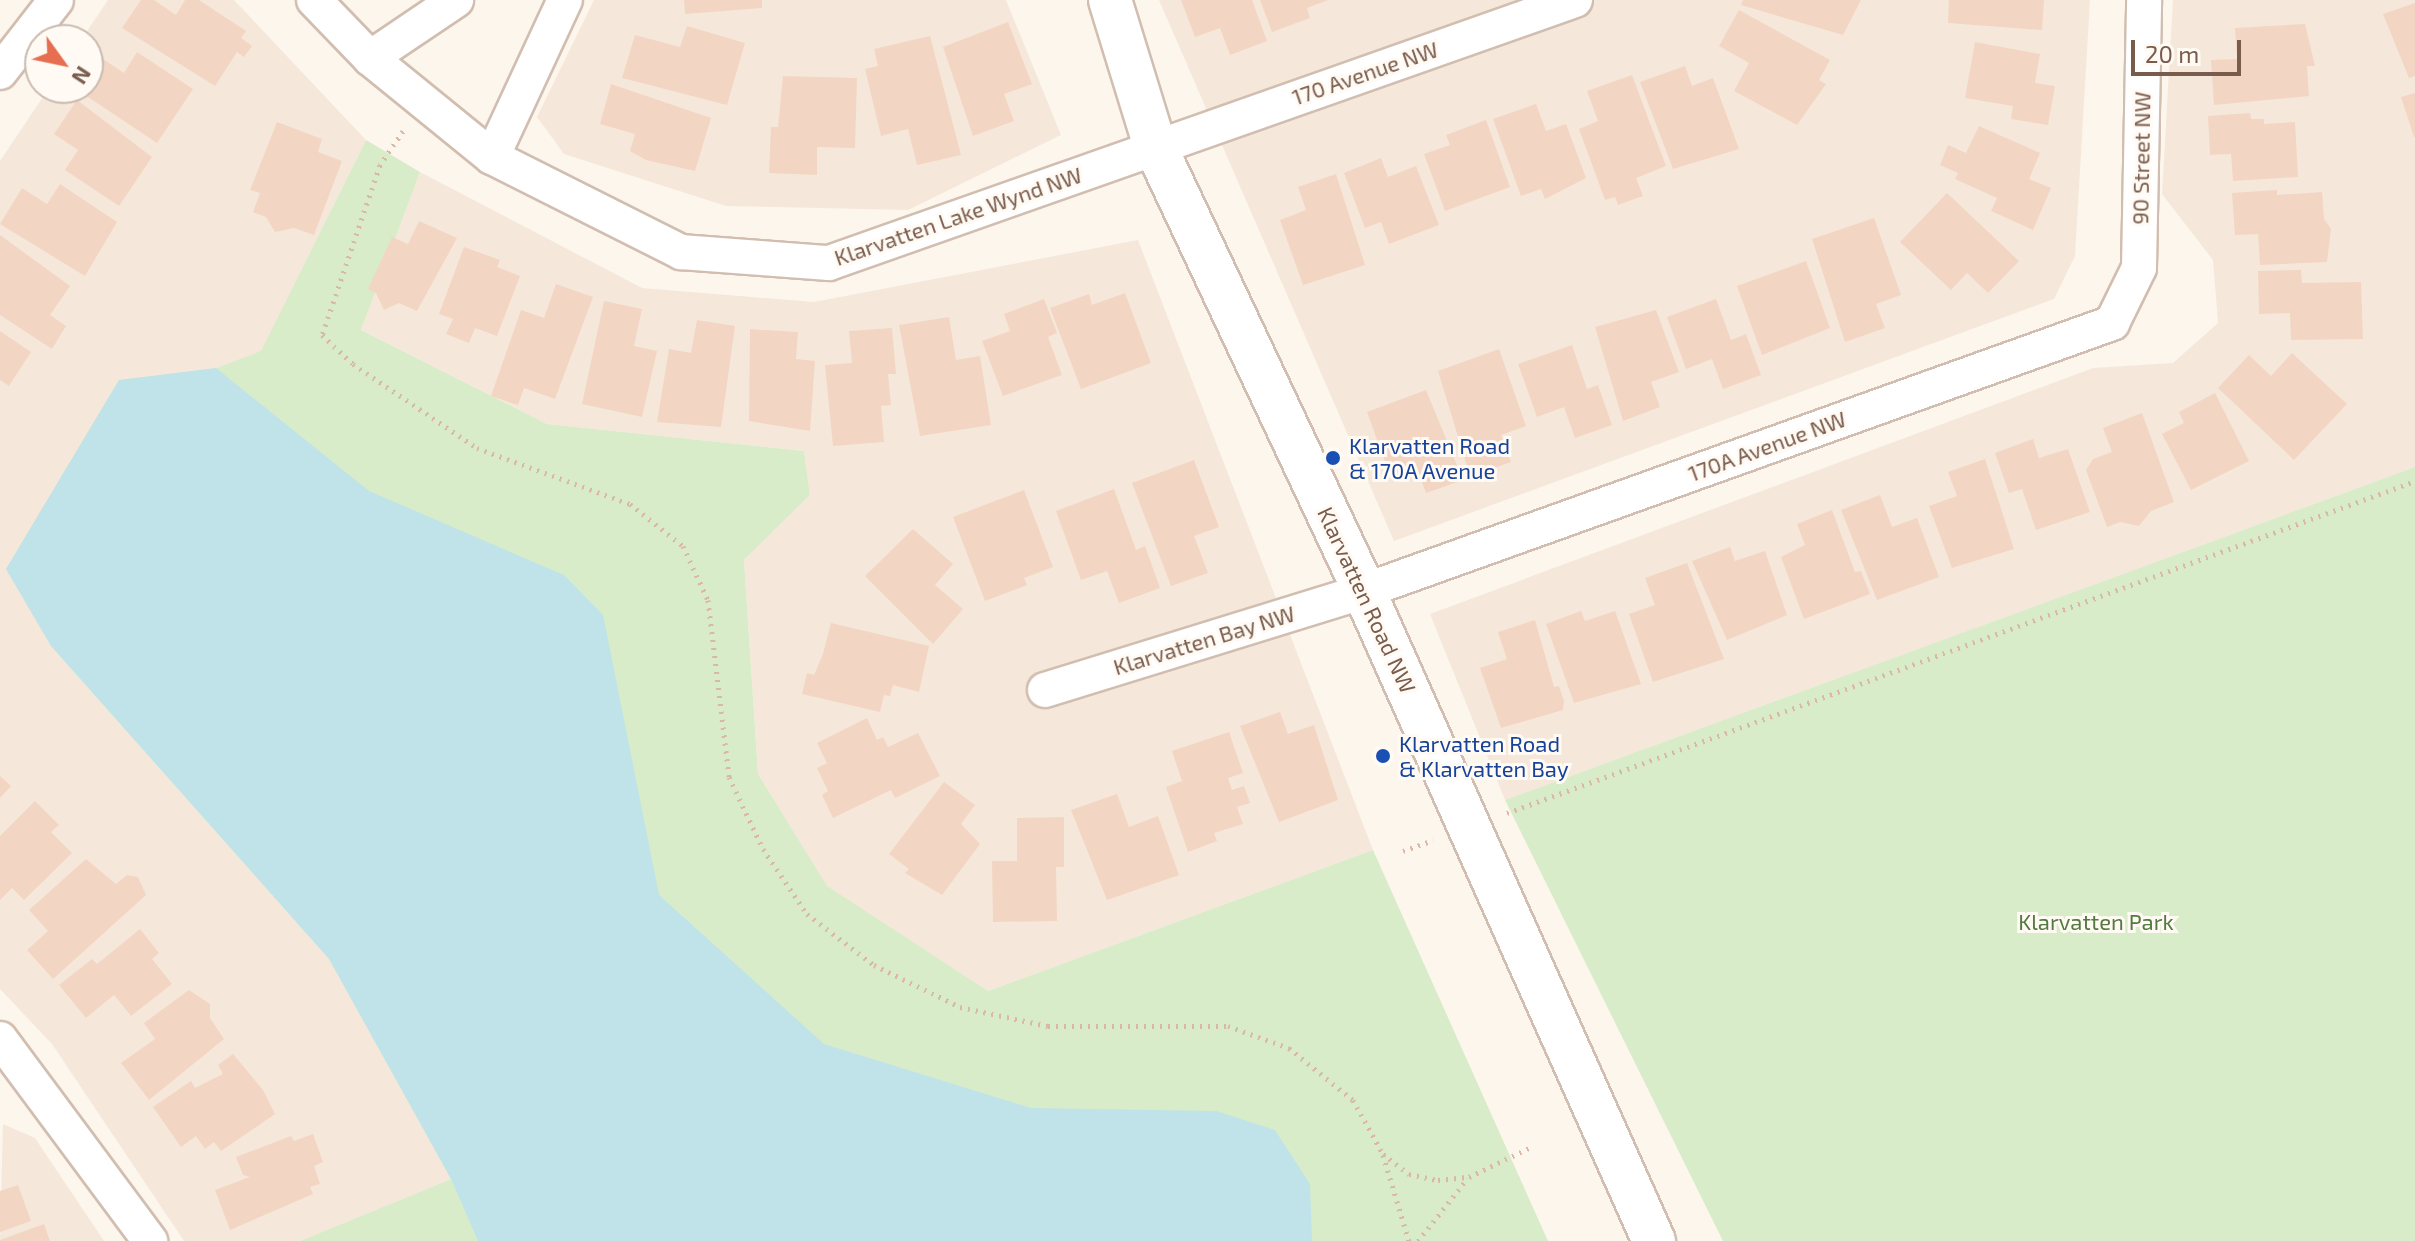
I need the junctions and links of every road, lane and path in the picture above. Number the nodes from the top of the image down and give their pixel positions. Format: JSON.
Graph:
{"nodes":[{"id":1,"x":56,"y":0,"type":"edge"},
{"id":2,"x":314,"y":0,"type":"edge"},
{"id":3,"x":456,"y":0,"type":"edge"},
{"id":4,"x":565,"y":0,"type":"edge"},
{"id":5,"x":1110,"y":0,"type":"edge"},
{"id":6,"x":1575,"y":0,"type":"edge"},
{"id":7,"x":2144,"y":0,"type":"edge"},
{"id":8,"x":370,"y":58,"type":"junction"},
{"id":9,"x":0,"y":72,"type":"edge"},
{"id":10,"x":424,"y":102,"type":"junction"},
{"id":11,"x":1155,"y":146,"type":"junction"},
{"id":12,"x":492,"y":157,"type":"junction"},
{"id":13,"x":2139,"y":268,"type":"joint"},
{"id":14,"x":2415,"y":481,"type":"edge"},
{"id":15,"x":1364,"y":591,"type":"junction"},
{"id":16,"x":1045,"y":690,"type":"dead end"},
{"id":17,"x":1469,"y":827,"type":"junction"},
{"id":18,"x":1403,"y":851,"type":"dead end"},
{"id":19,"x":6,"y":1057,"type":"edge"},
{"id":20,"x":1533,"y":1146,"type":"dead end"},
{"id":21,"x":1383,"y":1154,"type":"junction"},
{"id":22,"x":1469,"y":1177,"type":"junction"},
{"id":23,"x":150,"y":1241,"type":"edge"},
{"id":24,"x":1409,"y":1241,"type":"edge"},
{"id":25,"x":1418,"y":1241,"type":"edge"},
{"id":26,"x":1654,"y":1241,"type":"edge"}],
"edges":[{"from":1,"to":9,"type":"street"},
{"from":2,"to":8,"type":"street","name":"Klarvatten Lake Wynd NW"},
{"from":3,"to":8,"type":"street"},
{"from":4,"to":12,"type":"street"},
{"from":5,"to":11,"type":"street","name":"Klarvatten Road NW"},
{"from":6,"to":11,"type":"street","name":"170 Avenue NW"},
{"from":7,"to":13,"type":"street","name":"90 Street NW"},
{"from":8,"to":10,"type":"street","name":"Klarvatten Lake Wynd NW"},
{"from":10,"to":12,"type":"street","name":"Klarvatten Lake Wynd NW"},
{"from":10,"to":21,"type":"path"},
{"from":11,"to":12,"type":"street","name":"Klarvatten Lake Wynd NW"},
{"from":11,"to":15,"type":"street","name":"Klarvatten Road NW"},
{"from":13,"to":15,"type":"street","name":"170A Avenue NW"},
{"from":14,"to":17,"type":"path"},
{"from":15,"to":16,"type":"street","name":"Klarvatten Bay NW"},
{"from":15,"to":17,"type":"street","name":"Klarvatten Road NW"},
{"from":17,"to":18,"type":"path"},
{"from":17,"to":26,"type":"street","name":"Klarvatten Road NW"},
{"from":19,"to":23,"type":"street"},
{"from":20,"to":22,"type":"path"},
{"from":21,"to":22,"type":"path"},
{"from":21,"to":24,"type":"path"},
{"from":22,"to":25,"type":"path"}]}
